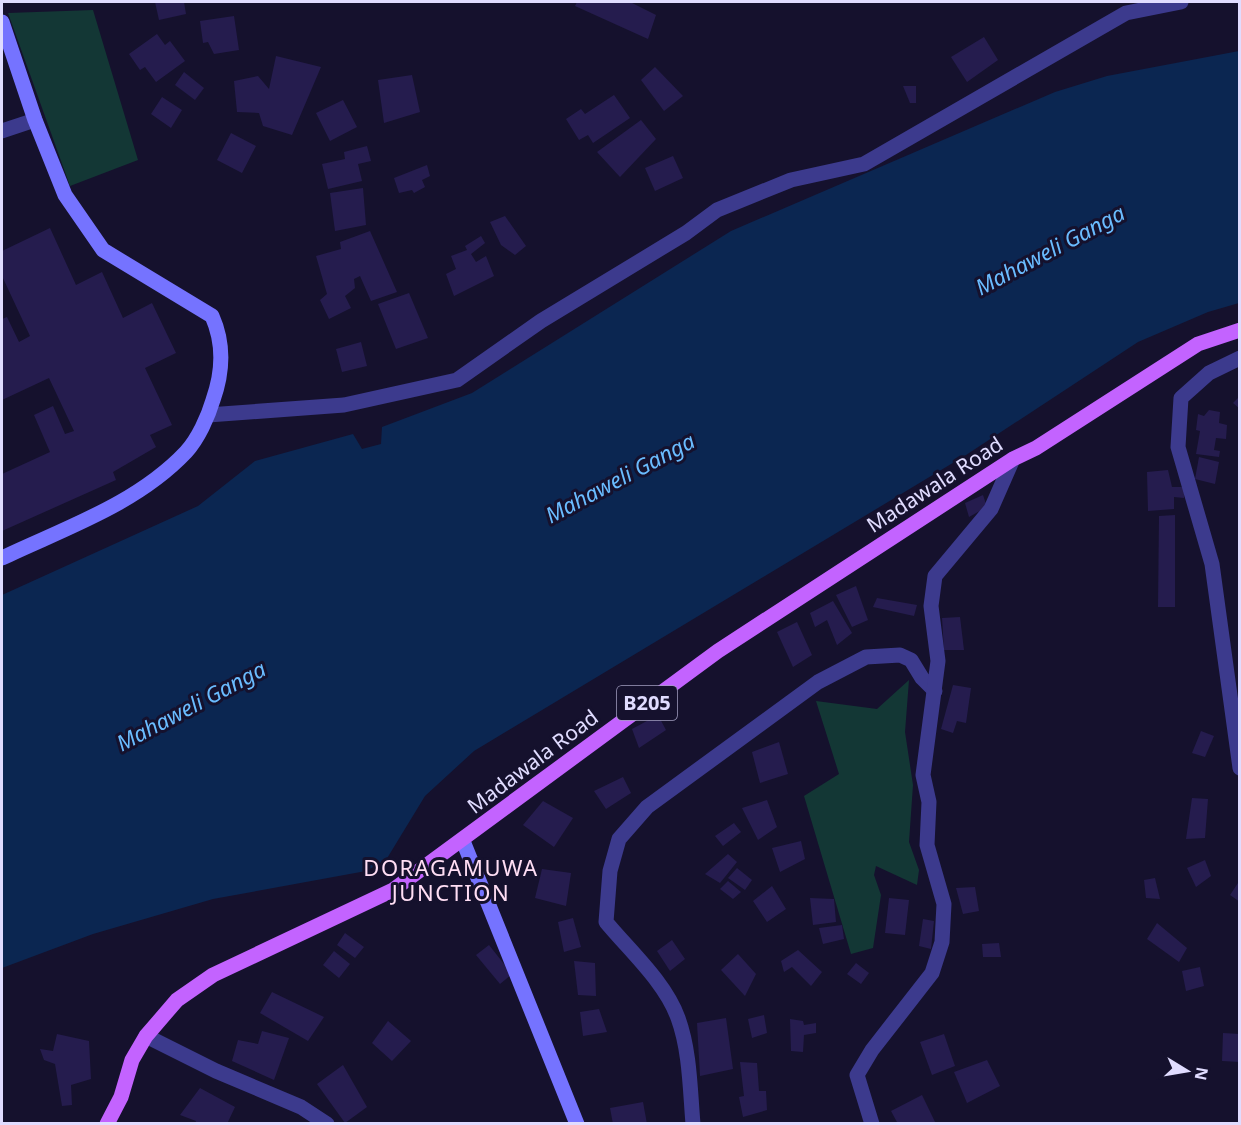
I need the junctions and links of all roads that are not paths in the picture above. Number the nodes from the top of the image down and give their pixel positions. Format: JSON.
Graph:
{"nodes":[{"id":1,"x":1181,"y":2,"type":"edge"},
{"id":2,"x":2,"y":22,"type":"edge"},
{"id":3,"x":35,"y":120,"type":"junction"},
{"id":4,"x":2,"y":131,"type":"edge"},
{"id":5,"x":1239,"y":330,"type":"edge"},
{"id":6,"x":1239,"y":358,"type":"edge"},
{"id":7,"x":208,"y":415,"type":"junction"},
{"id":8,"x":1013,"y":459,"type":"junction"},
{"id":9,"x":2,"y":558,"type":"edge"},
{"id":10,"x":935,"y":691,"type":"junction"},
{"id":11,"x":1239,"y":768,"type":"edge"},
{"id":12,"x":463,"y":841,"type":"junction"},
{"id":13,"x":146,"y":1036,"type":"junction"},
{"id":14,"x":107,"y":1124,"type":"edge"},
{"id":15,"x":327,"y":1124,"type":"edge"},
{"id":16,"x":577,"y":1124,"type":"edge"},
{"id":17,"x":693,"y":1124,"type":"edge"},
{"id":18,"x":872,"y":1124,"type":"edge"}],
"edges":[{"from":1,"to":7,"type":"street"},
{"from":2,"to":3,"type":"street"},
{"from":3,"to":4,"type":"street"},
{"from":3,"to":7,"type":"street"},
{"from":5,"to":8,"type":"main road","name":"Madawala Road","number":"B205"},
{"from":6,"to":11,"type":"street"},
{"from":7,"to":9,"type":"street"},
{"from":8,"to":10,"type":"street"},
{"from":8,"to":12,"type":"main road","name":"Madawala Road","number":"B205"},
{"from":10,"to":17,"type":"street"},
{"from":10,"to":18,"type":"street"},
{"from":12,"to":13,"type":"main road","name":"Madawala Road","number":"B205"},
{"from":12,"to":16,"type":"street"},
{"from":13,"to":14,"type":"main road","name":"Madawala Road","number":"B205"},
{"from":13,"to":15,"type":"street"}]}
